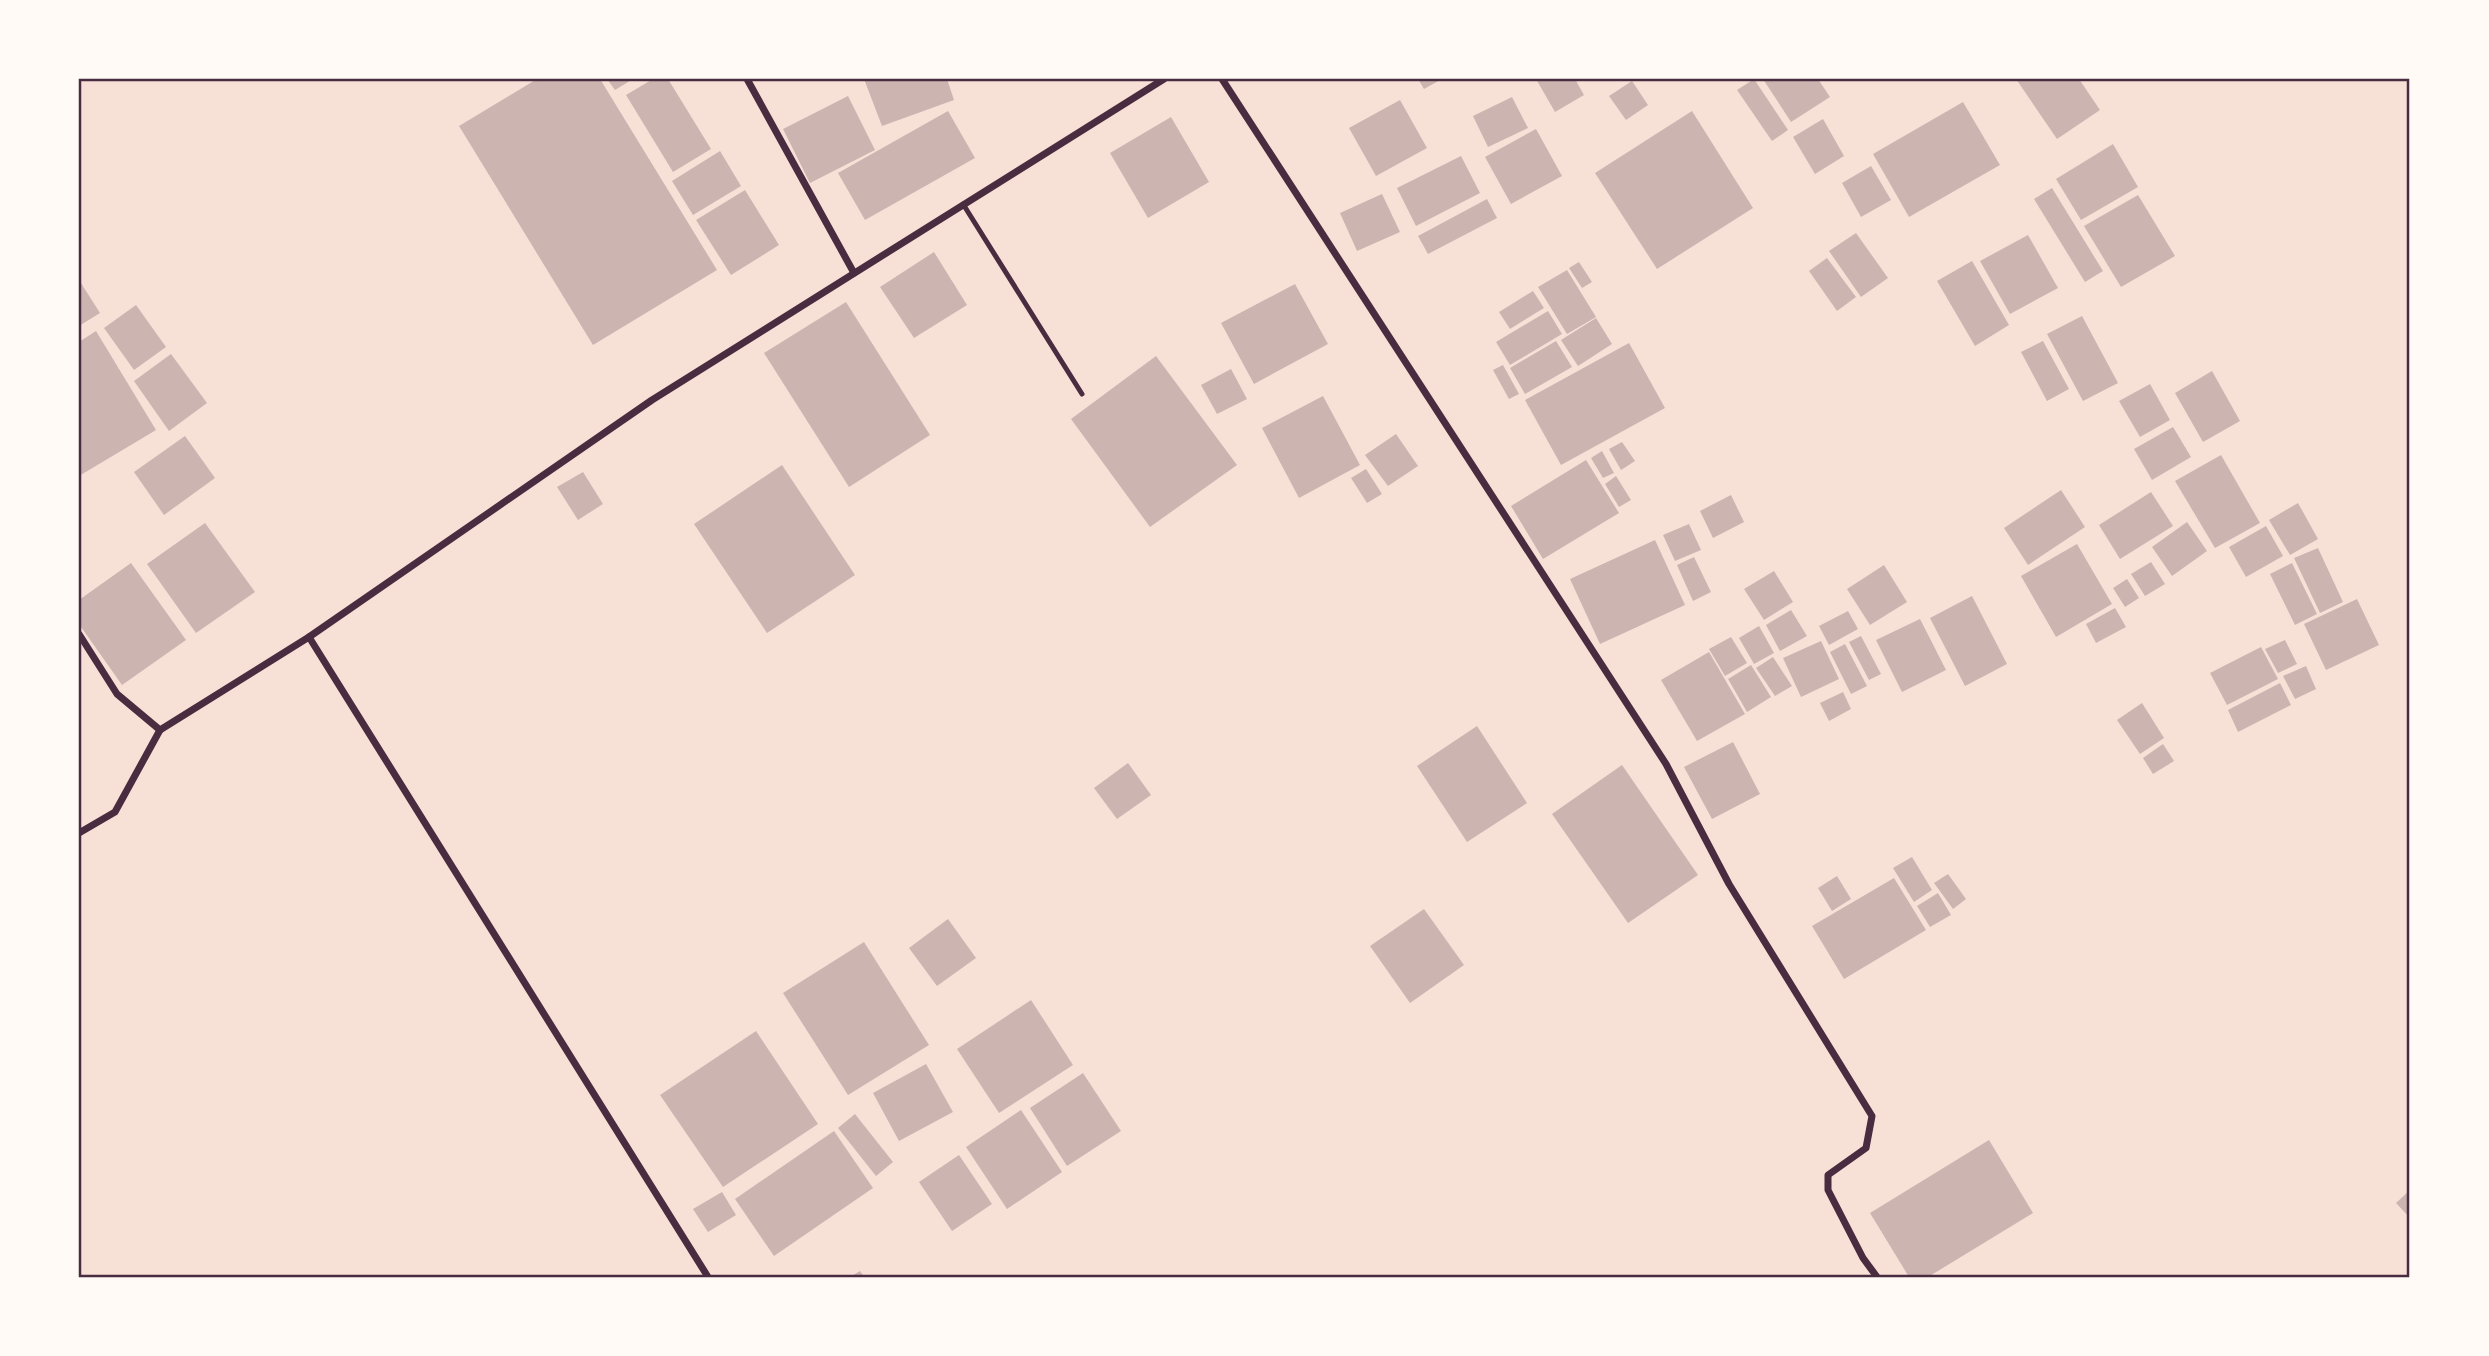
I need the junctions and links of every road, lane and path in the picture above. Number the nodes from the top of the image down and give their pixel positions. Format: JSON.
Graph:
{"nodes":[{"id":1,"x":747,"y":79,"type":"edge"},
{"id":2,"x":1164,"y":79,"type":"edge"},
{"id":3,"x":1222,"y":79,"type":"edge"},
{"id":4,"x":964,"y":204,"type":"junction"},
{"id":5,"x":854,"y":273,"type":"junction"},
{"id":6,"x":1082,"y":394,"type":"dead end"},
{"id":7,"x":79,"y":634,"type":"edge"},
{"id":8,"x":309,"y":638,"type":"junction"},
{"id":9,"x":160,"y":730,"type":"junction"},
{"id":10,"x":79,"y":833,"type":"edge"},
{"id":11,"x":708,"y":1277,"type":"edge"},
{"id":12,"x":1877,"y":1277,"type":"edge"}],
"edges":[{"from":1,"to":5,"type":"street"},
{"from":2,"to":4,"type":"street"},
{"from":3,"to":12,"type":"street"},
{"from":4,"to":5,"type":"street"},
{"from":4,"to":6,"type":"lane"},
{"from":5,"to":8,"type":"street"},
{"from":7,"to":9,"type":"street"},
{"from":8,"to":9,"type":"street"},
{"from":8,"to":11,"type":"street"},
{"from":9,"to":10,"type":"street"}]}
